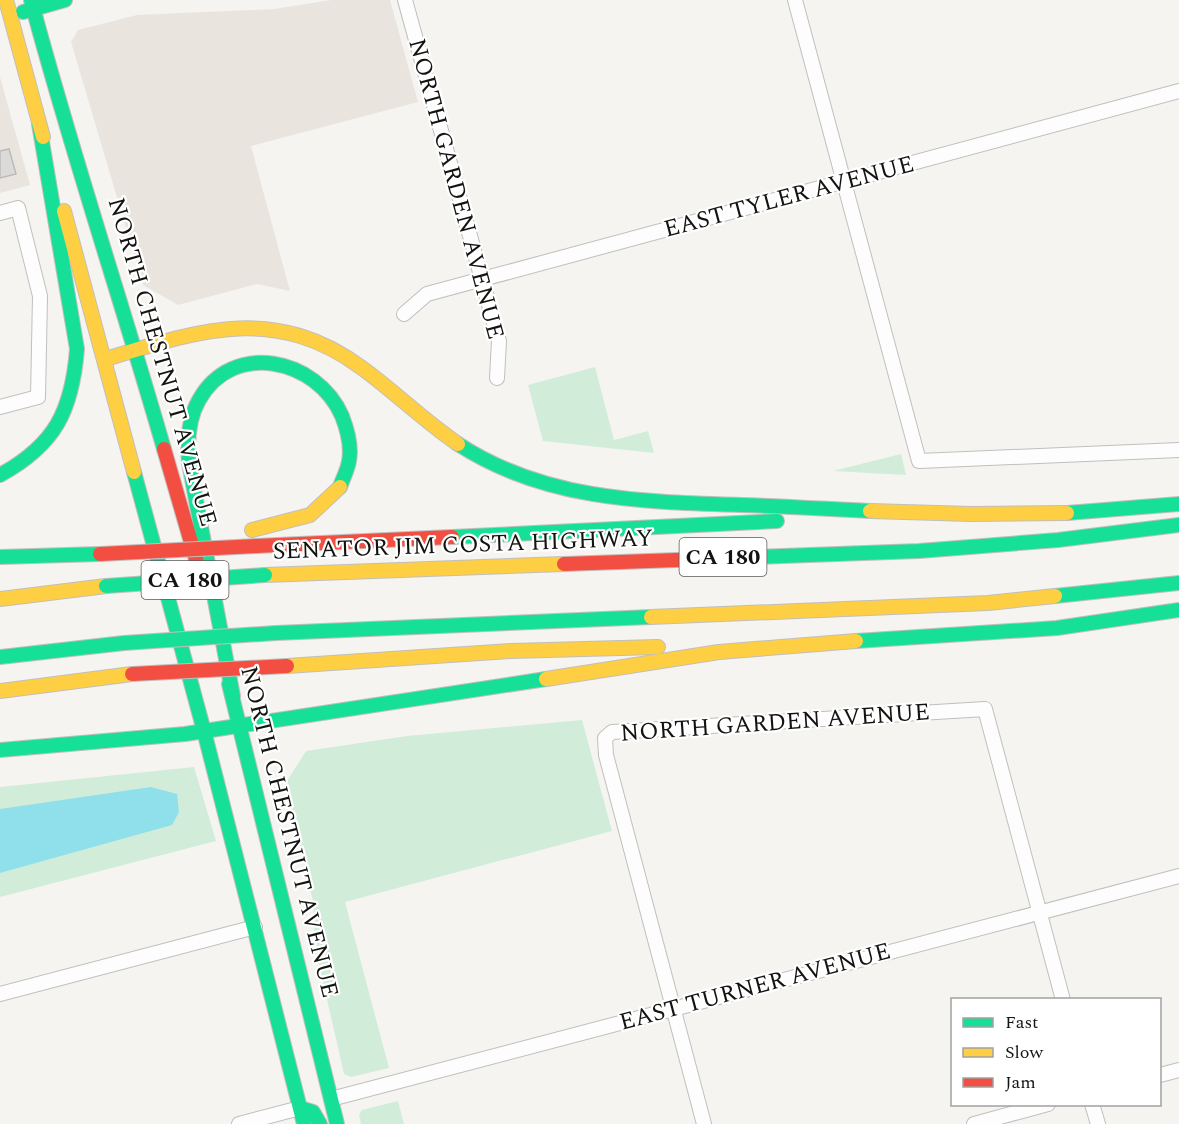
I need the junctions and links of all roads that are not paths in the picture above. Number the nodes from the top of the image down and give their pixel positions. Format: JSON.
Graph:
{"nodes":[{"id":1,"x":6,"y":0,"type":"edge"},
{"id":2,"x":65,"y":0,"type":"edge"},
{"id":3,"x":405,"y":0,"type":"edge"},
{"id":4,"x":795,"y":0,"type":"edge"},
{"id":5,"x":32,"y":4,"type":"edge"},
{"id":6,"x":5,"y":16,"type":"edge"},
{"id":7,"x":1179,"y":91,"type":"edge"},
{"id":8,"x":39,"y":124,"type":"junction"},
{"id":9,"x":844,"y":183,"type":"junction"},
{"id":10,"x":0,"y":213,"type":"edge"},
{"id":11,"x":482,"y":278,"type":"junction"},
{"id":12,"x":404,"y":314,"type":"dead end"},
{"id":13,"x":136,"y":350,"type":"junction"},
{"id":14,"x":106,"y":359,"type":"junction"},
{"id":15,"x":497,"y":378,"type":"dead end"},
{"id":16,"x":0,"y":407,"type":"edge"},
{"id":17,"x":1179,"y":450,"type":"edge"},
{"id":18,"x":0,"y":475,"type":"edge"},
{"id":19,"x":1179,"y":504,"type":"edge"},
{"id":20,"x":975,"y":514,"type":"junction"},
{"id":21,"x":1179,"y":525,"type":"edge"},
{"id":22,"x":99,"y":550,"type":"junction"},
{"id":23,"x":2,"y":557,"type":"edge"},
{"id":24,"x":1179,"y":583,"type":"edge"},
{"id":25,"x":0,"y":599,"type":"edge"},
{"id":26,"x":1179,"y":610,"type":"edge"},
{"id":27,"x":812,"y":644,"type":"junction"},
{"id":28,"x":0,"y":657,"type":"edge"},
{"id":29,"x":0,"y":691,"type":"edge"},
{"id":30,"x":232,"y":696,"type":"junction"},
{"id":31,"x":240,"y":725,"type":"junction"},
{"id":32,"x":204,"y":730,"type":"junction"},
{"id":33,"x":0,"y":750,"type":"edge"},
{"id":34,"x":1179,"y":876,"type":"edge"},
{"id":35,"x":1039,"y":912,"type":"junction"},
{"id":36,"x":255,"y":927,"type":"junction"},
{"id":37,"x":0,"y":994,"type":"edge"},
{"id":38,"x":1063,"y":998,"type":"edge"},
{"id":39,"x":673,"y":1008,"type":"junction"},
{"id":40,"x":1179,"y":1070,"type":"edge"},
{"id":41,"x":1161,"y":1075,"type":"edge"},
{"id":42,"x":331,"y":1099,"type":"junction"},
{"id":43,"x":1040,"y":1106,"type":"edge"},
{"id":44,"x":1093,"y":1106,"type":"edge"},
{"id":45,"x":300,"y":1108,"type":"junction"},
{"id":46,"x":239,"y":1124,"type":"edge"},
{"id":47,"x":304,"y":1124,"type":"edge"},
{"id":48,"x":320,"y":1124,"type":"edge"},
{"id":49,"x":337,"y":1124,"type":"edge"},
{"id":50,"x":704,"y":1124,"type":"edge"},
{"id":51,"x":974,"y":1124,"type":"edge"},
{"id":52,"x":1098,"y":1124,"type":"edge"}],
"edges":[{"from":1,"to":6,"type":"main road"},
{"from":2,"to":5,"type":"main road"},
{"from":3,"to":11,"type":"street","name":"NORTH GARDEN AVENUE"},
{"from":4,"to":9,"type":"street"},
{"from":5,"to":6,"type":"main road"},
{"from":5,"to":13,"type":"main road","name":"NORTH CHESTNUT AVENUE"},
{"from":6,"to":8,"type":"main road"},
{"from":7,"to":9,"type":"street","name":"EAST TYLER AVENUE"},
{"from":8,"to":14,"type":"main road"},
{"from":8,"to":18,"type":"main road"},
{"from":9,"to":11,"type":"street","name":"EAST TYLER AVENUE"},
{"from":9,"to":17,"type":"street"},
{"from":10,"to":16,"type":"street"},
{"from":11,"to":12,"type":"street","name":"EAST TYLER AVENUE"},
{"from":11,"to":15,"type":"street","name":"NORTH GARDEN AVENUE"},
{"from":13,"to":14,"type":"main road"},
{"from":13,"to":20,"type":"main road"},
{"from":13,"to":30,"type":"main road","name":"NORTH CHESTNUT AVENUE"},
{"from":14,"to":32,"type":"main road"},
{"from":19,"to":20,"type":"main road"},
{"from":20,"to":22,"type":"main road","bridge":true},
{"from":21,"to":25,"type":"main road","name":"SENATOR JIM COSTA HIGHWAY","number":"CA 180","bridge":true},
{"from":22,"to":23,"type":"main road"},
{"from":22,"to":30,"type":"main road"},
{"from":24,"to":28,"type":"main road","bridge":true},
{"from":26,"to":27,"type":"main road"},
{"from":27,"to":29,"type":"main road","bridge":true},
{"from":27,"to":31,"type":"main road"},
{"from":30,"to":31,"type":"main road","name":"NORTH CHESTNUT AVENUE"},
{"from":31,"to":32,"type":"main road"},
{"from":31,"to":42,"type":"main road","name":"NORTH CHESTNUT AVENUE"},
{"from":32,"to":33,"type":"main road"},
{"from":32,"to":36,"type":"main road"},
{"from":34,"to":35,"type":"street","name":"EAST TURNER AVENUE"},
{"from":35,"to":38,"type":"street"},
{"from":35,"to":39,"type":"street","name":"EAST TURNER AVENUE"},
{"from":35,"to":39,"type":"street","name":"NORTH GARDEN AVENUE"},
{"from":36,"to":37,"type":"street"},
{"from":36,"to":45,"type":"main road"},
{"from":39,"to":42,"type":"street","name":"EAST TURNER AVENUE"},
{"from":39,"to":50,"type":"street","name":"NORTH GARDEN AVENUE"},
{"from":40,"to":41,"type":"street"},
{"from":42,"to":49,"type":"main road","name":"NORTH CHESTNUT AVENUE"},
{"from":43,"to":51,"type":"street"},
{"from":44,"to":52,"type":"street"},
{"from":45,"to":46,"type":"street"},
{"from":45,"to":47,"type":"main road"},
{"from":45,"to":48,"type":"main road"}]}
